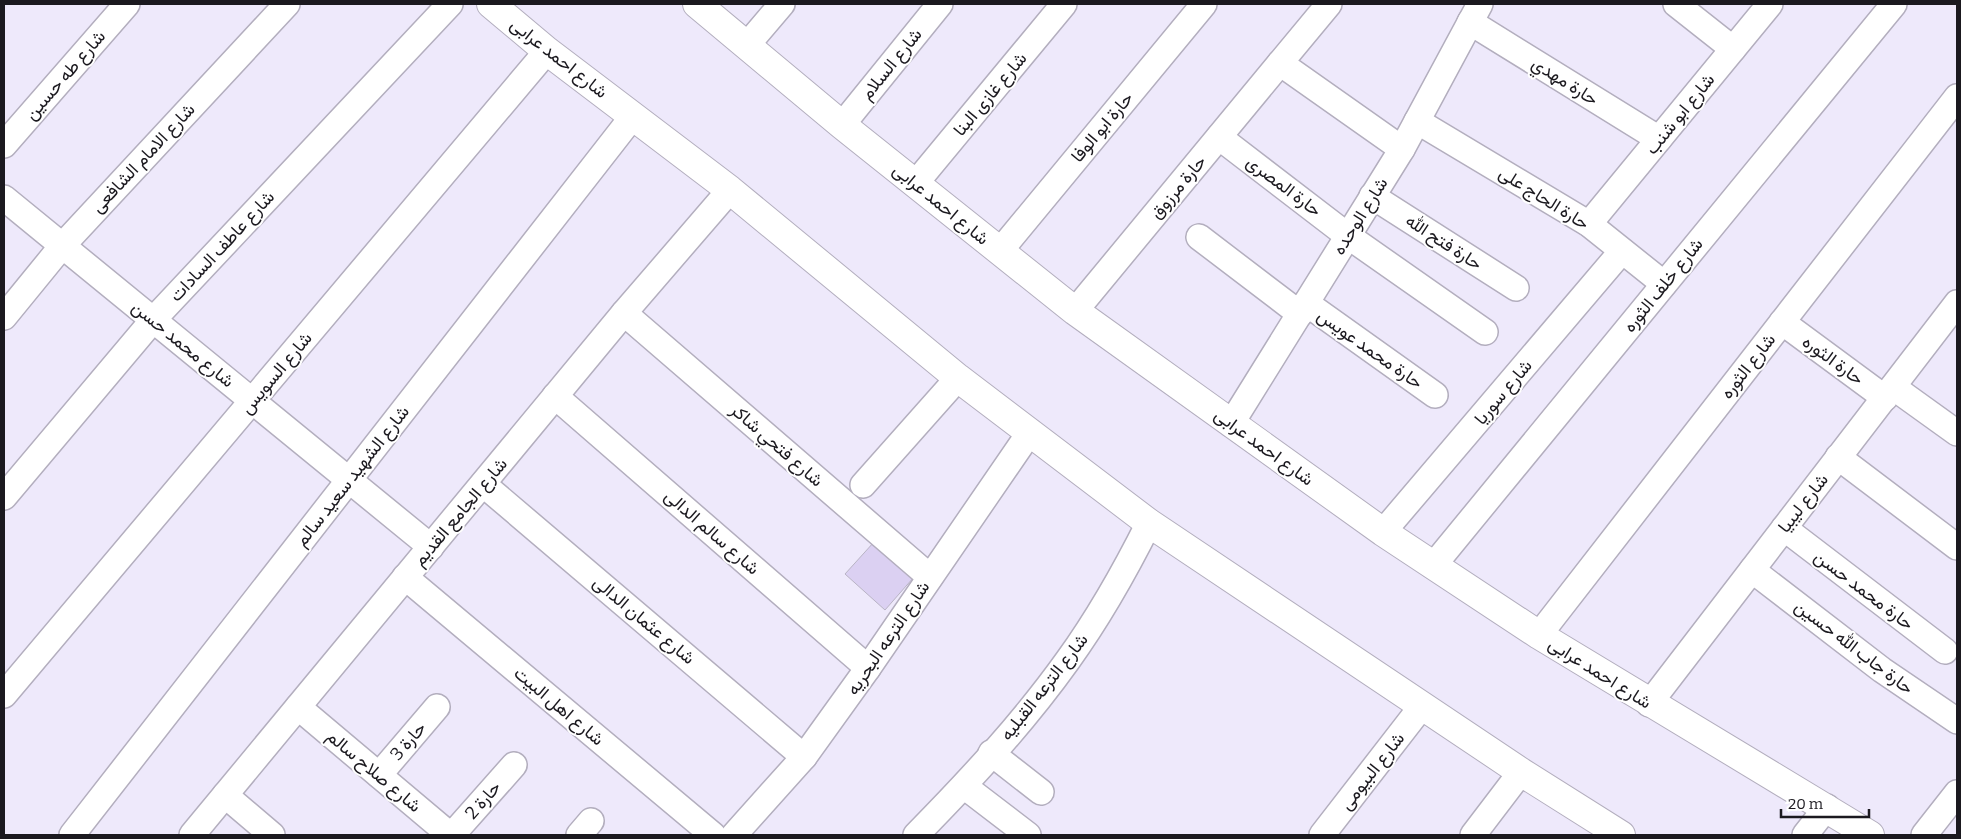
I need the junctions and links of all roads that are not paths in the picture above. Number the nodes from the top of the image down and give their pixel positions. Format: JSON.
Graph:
{"nodes":[{"id":1,"x":127,"y":4,"type":"edge"},
{"id":2,"x":288,"y":4,"type":"edge"},
{"id":3,"x":450,"y":4,"type":"edge"},
{"id":4,"x":491,"y":4,"type":"edge"},
{"id":5,"x":698,"y":4,"type":"edge"},
{"id":6,"x":782,"y":4,"type":"edge"},
{"id":7,"x":940,"y":4,"type":"edge"},
{"id":8,"x":1064,"y":4,"type":"edge"},
{"id":9,"x":1204,"y":4,"type":"edge"},
{"id":10,"x":1330,"y":4,"type":"edge"},
{"id":11,"x":1676,"y":4,"type":"edge"},
{"id":12,"x":1770,"y":4,"type":"edge"},
{"id":13,"x":1894,"y":4,"type":"edge"},
{"id":14,"x":1475,"y":13,"type":"edge"},
{"id":15,"x":747,"y":45,"type":"junction"},
{"id":16,"x":1733,"y":49,"type":"junction"},
{"id":17,"x":547,"y":51,"type":"junction"},
{"id":18,"x":1280,"y":63,"type":"junction"},
{"id":19,"x":1957,"y":97,"type":"edge"},
{"id":20,"x":633,"y":116,"type":"junction"},
{"id":21,"x":1417,"y":121,"type":"junction"},
{"id":22,"x":842,"y":125,"type":"junction"},
{"id":23,"x":1219,"y":137,"type":"junction"},
{"id":24,"x":1659,"y":139,"type":"junction"},
{"id":25,"x":4,"y":145,"type":"edge"},
{"id":26,"x":1402,"y":149,"type":"junction"},
{"id":27,"x":915,"y":184,"type":"junction"},
{"id":28,"x":730,"y":190,"type":"junction"},
{"id":29,"x":1372,"y":196,"type":"junction"},
{"id":30,"x":4,"y":198,"type":"edge"},
{"id":31,"x":1589,"y":224,"type":"junction"},
{"id":32,"x":1348,"y":236,"type":"junction"},
{"id":33,"x":1199,"y":237,"type":"dead end"},
{"id":34,"x":62,"y":246,"type":"junction"},
{"id":35,"x":1000,"y":251,"type":"junction"},
{"id":36,"x":1622,"y":251,"type":"junction"},
{"id":37,"x":1664,"y":284,"type":"junction"},
{"id":38,"x":1516,"y":288,"type":"dead end"},
{"id":39,"x":1956,"y":308,"type":"edge"},
{"id":40,"x":1303,"y":309,"type":"junction"},
{"id":41,"x":1075,"y":311,"type":"junction"},
{"id":42,"x":624,"y":313,"type":"junction"},
{"id":43,"x":4,"y":317,"type":"edge"},
{"id":44,"x":153,"y":320,"type":"junction"},
{"id":45,"x":1782,"y":322,"type":"junction"},
{"id":46,"x":1485,"y":332,"type":"dead end"},
{"id":47,"x":958,"y":378,"type":"junction"},
{"id":48,"x":1889,"y":392,"type":"junction"},
{"id":49,"x":1435,"y":395,"type":"dead end"},
{"id":50,"x":555,"y":396,"type":"junction"},
{"id":51,"x":252,"y":401,"type":"junction"},
{"id":52,"x":1231,"y":424,"type":"junction"},
{"id":53,"x":1030,"y":432,"type":"junction"},
{"id":54,"x":1957,"y":433,"type":"edge"},
{"id":55,"x":1838,"y":457,"type":"junction"},
{"id":56,"x":349,"y":480,"type":"junction"},
{"id":57,"x":483,"y":484,"type":"junction"},
{"id":58,"x":863,"y":485,"type":"dead end"},
{"id":59,"x":4,"y":497,"type":"edge"},
{"id":60,"x":1149,"y":523,"type":"junction"},
{"id":61,"x":1784,"y":528,"type":"junction"},
{"id":62,"x":1383,"y":532,"type":"junction"},
{"id":63,"x":431,"y":547,"type":"junction"},
{"id":64,"x":1957,"y":547,"type":"edge"},
{"id":65,"x":1433,"y":566,"type":"junction"},
{"id":66,"x":1752,"y":570,"type":"junction"},
{"id":67,"x":405,"y":577,"type":"junction"},
{"id":68,"x":930,"y":577,"type":"junction"},
{"id":69,"x":1538,"y":635,"type":"junction"},
{"id":70,"x":1945,"y":652,"type":"dead end"},
{"id":71,"x":868,"y":668,"type":"junction"},
{"id":72,"x":4,"y":695,"type":"edge"},
{"id":73,"x":1649,"y":704,"type":"junction"},
{"id":74,"x":1422,"y":706,"type":"junction"},
{"id":75,"x":298,"y":707,"type":"junction"},
{"id":76,"x":437,"y":707,"type":"dead end"},
{"id":77,"x":1957,"y":721,"type":"edge"},
{"id":78,"x":991,"y":753,"type":"junction"},
{"id":79,"x":804,"y":757,"type":"junction"},
{"id":80,"x":514,"y":765,"type":"dead end"},
{"id":81,"x":1521,"y":772,"type":"junction"},
{"id":82,"x":378,"y":774,"type":"junction"},
{"id":83,"x":964,"y":786,"type":"junction"},
{"id":84,"x":1041,"y":792,"type":"dead end"},
{"id":85,"x":1957,"y":793,"type":"edge"},
{"id":86,"x":226,"y":795,"type":"junction"},
{"id":87,"x":1827,"y":807,"type":"junction"},
{"id":88,"x":1615,"y":834,"type":"edge"},
{"id":89,"x":72,"y":835,"type":"edge"},
{"id":90,"x":192,"y":835,"type":"edge"},
{"id":91,"x":272,"y":835,"type":"edge"},
{"id":92,"x":451,"y":835,"type":"edge"},
{"id":93,"x":713,"y":835,"type":"edge"},
{"id":94,"x":734,"y":835,"type":"edge"},
{"id":95,"x":916,"y":835,"type":"edge"},
{"id":96,"x":1028,"y":835,"type":"edge"},
{"id":97,"x":1322,"y":835,"type":"edge"},
{"id":98,"x":1473,"y":835,"type":"edge"},
{"id":99,"x":1805,"y":835,"type":"edge"},
{"id":100,"x":1870,"y":835,"type":"edge"},
{"id":101,"x":1924,"y":835,"type":"edge"}],
"edges":[{"from":1,"to":25,"type":"street","name":"شارع طه حسين"},
{"from":2,"to":34,"type":"street","name":"شارع الامام الشافعى"},
{"from":3,"to":44,"type":"street","name":"شارع عاطف السادات"},
{"from":4,"to":17,"type":"street","name":"شارع احمد عرابى"},
{"from":5,"to":15,"type":"street","name":"شارع احمد عرابى"},
{"from":6,"to":15,"type":"street"},
{"from":7,"to":22,"type":"street","name":"شارع السلام"},
{"from":8,"to":27,"type":"street","name":"شارع غازى البنا"},
{"from":9,"to":35,"type":"street","name":"حارة ابو الوفا"},
{"from":10,"to":18,"type":"street","name":"حارة مرزوق"},
{"from":11,"to":16,"type":"street"},
{"from":12,"to":16,"type":"street","name":"شارع ابو شنب"},
{"from":13,"to":37,"type":"street","name":"شارع خلف الثوره"},
{"from":14,"to":21,"type":"street","name":"شارع الوحده"},
{"from":14,"to":24,"type":"street","name":"حارة مهدي"},
{"from":15,"to":22,"type":"street","name":"شارع احمد عرابى"},
{"from":16,"to":24,"type":"street","name":"شارع ابو شنب"},
{"from":17,"to":20,"type":"street","name":"شارع احمد عرابى"},
{"from":17,"to":51,"type":"street","name":"شارع السويس"},
{"from":18,"to":23,"type":"street","name":"حارة مرزوق"},
{"from":18,"to":26,"type":"street"},
{"from":19,"to":45,"type":"street","name":"شارع الثوره"},
{"from":20,"to":28,"type":"street","name":"شارع احمد عرابى"},
{"from":20,"to":56,"type":"street","name":"شارع الشهيد سعيد سالم"},
{"from":21,"to":26,"type":"street","name":"شارع الوحده"},
{"from":21,"to":31,"type":"street","name":"حارة الحاج على"},
{"from":22,"to":27,"type":"street","name":"شارع احمد عرابى"},
{"from":23,"to":32,"type":"street","name":"حارة المصرى"},
{"from":23,"to":41,"type":"street","name":"حارة مرزوق"},
{"from":24,"to":31,"type":"street","name":"شارع ابو شنب"},
{"from":26,"to":29,"type":"street","name":"شارع الوحده"},
{"from":27,"to":35,"type":"street","name":"شارع احمد عرابى"},
{"from":28,"to":42,"type":"street","name":"شارع الجامع القديم"},
{"from":28,"to":47,"type":"street","name":"شارع احمد عرابى"},
{"from":29,"to":32,"type":"street","name":"شارع الوحده"},
{"from":29,"to":38,"type":"street","name":"حارة فتح الله"},
{"from":30,"to":34,"type":"street","name":"شارع محمد حسن"},
{"from":31,"to":36,"type":"street","name":"حارة الحاج على"},
{"from":32,"to":40,"type":"street","name":"شارع الوحده"},
{"from":32,"to":46,"type":"street","name":"حارة المصرى"},
{"from":33,"to":40,"type":"street","name":"حارة محمد عويس"},
{"from":34,"to":43,"type":"street","name":"شارع الامام الشافعى"},
{"from":34,"to":44,"type":"street","name":"شارع محمد حسن"},
{"from":35,"to":41,"type":"street","name":"شارع احمد عرابى"},
{"from":36,"to":37,"type":"street","name":"حارة الحاج على"},
{"from":36,"to":62,"type":"street","name":"شارع سوريا"},
{"from":37,"to":65,"type":"street","name":"شارع خلف الثوره"},
{"from":39,"to":48,"type":"street","name":"شارع ليبيا"},
{"from":40,"to":49,"type":"street","name":"حارة محمد عويس"},
{"from":40,"to":52,"type":"street","name":"شارع الوحده"},
{"from":41,"to":52,"type":"street","name":"شارع احمد عرابى"},
{"from":42,"to":50,"type":"street","name":"شارع الجامع القديم"},
{"from":42,"to":68,"type":"street","name":"شارع فتحي شاكر"},
{"from":44,"to":51,"type":"street","name":"شارع محمد حسن"},
{"from":44,"to":59,"type":"street","name":"شارع عاطف السادات"},
{"from":45,"to":48,"type":"street","name":"حارة الثوره"},
{"from":45,"to":69,"type":"street","name":"شارع الثوره"},
{"from":47,"to":53,"type":"street","name":"شارع احمد عرابى"},
{"from":47,"to":58,"type":"street"},
{"from":48,"to":54,"type":"street","name":"حارة الثوره"},
{"from":48,"to":55,"type":"street","name":"شارع ليبيا"},
{"from":50,"to":57,"type":"street","name":"شارع الجامع القديم"},
{"from":50,"to":71,"type":"street","name":"شارع سالم الدالى"},
{"from":51,"to":56,"type":"street","name":"شارع محمد حسن"},
{"from":51,"to":72,"type":"street","name":"شارع السويس"},
{"from":52,"to":62,"type":"street","name":"شارع احمد عرابى"},
{"from":53,"to":60,"type":"street","name":"شارع احمد عرابى"},
{"from":53,"to":68,"type":"street","name":"شارع الترعه البحريه"},
{"from":55,"to":61,"type":"street","name":"شارع ليبيا"},
{"from":55,"to":64,"type":"street"},
{"from":56,"to":63,"type":"street","name":"شارع محمد حسن"},
{"from":56,"to":89,"type":"street","name":"شارع الشهيد سعيد سالم"},
{"from":57,"to":63,"type":"street","name":"شارع الجامع القديم"},
{"from":57,"to":79,"type":"street","name":"شارع عثمان الدالى"},
{"from":60,"to":74,"type":"street","name":"شارع احمد عرابى"},
{"from":60,"to":78,"type":"street","name":"شارع الترعه القبليه"},
{"from":61,"to":66,"type":"street","name":"شارع ليبيا"},
{"from":61,"to":70,"type":"street","name":"حارة محمد حسن"},
{"from":62,"to":65,"type":"street","name":"شارع احمد عرابى"},
{"from":63,"to":67,"type":"street","name":"شارع الجامع القديم"},
{"from":65,"to":69,"type":"street","name":"شارع احمد عرابى"},
{"from":66,"to":73,"type":"street","name":"شارع ليبيا"},
{"from":66,"to":77,"type":"street","name":"حارة جاب الله حسين"},
{"from":67,"to":75,"type":"street","name":"شارع الجامع القديم"},
{"from":67,"to":93,"type":"street","name":"شارع اهل البيت"},
{"from":68,"to":71,"type":"street","name":"شارع الترعه البحريه"},
{"from":69,"to":73,"type":"street","name":"شارع احمد عرابى"},
{"from":71,"to":79,"type":"street","name":"شارع الترعه البحريه"},
{"from":73,"to":87,"type":"street","name":"شارع احمد عرابى"},
{"from":74,"to":81,"type":"street","name":"شارع احمد عرابى"},
{"from":74,"to":97,"type":"street","name":"شارع البيومى"},
{"from":75,"to":82,"type":"street","name":"شارع صلاح سالم"},
{"from":75,"to":86,"type":"street","name":"شارع الجامع القديم"},
{"from":76,"to":82,"type":"street","name":"حارة 3"},
{"from":78,"to":83,"type":"street","name":"شارع الترعه القبليه"},
{"from":78,"to":84,"type":"street"},
{"from":79,"to":94,"type":"street","name":"شارع الترعه البحريه"},
{"from":80,"to":92,"type":"street","name":"حارة 2"},
{"from":81,"to":88,"type":"street","name":"شارع احمد عرابى"},
{"from":81,"to":98,"type":"street"},
{"from":82,"to":92,"type":"street","name":"شارع صلاح سالم"},
{"from":83,"to":95,"type":"street","name":"شارع الترعه القبليه"},
{"from":83,"to":96,"type":"street"},
{"from":85,"to":101,"type":"street"},
{"from":86,"to":90,"type":"street","name":"شارع الجامع القديم"},
{"from":86,"to":91,"type":"street"},
{"from":87,"to":99,"type":"street"},
{"from":87,"to":100,"type":"street","name":"شارع احمد عرابى"}]}
